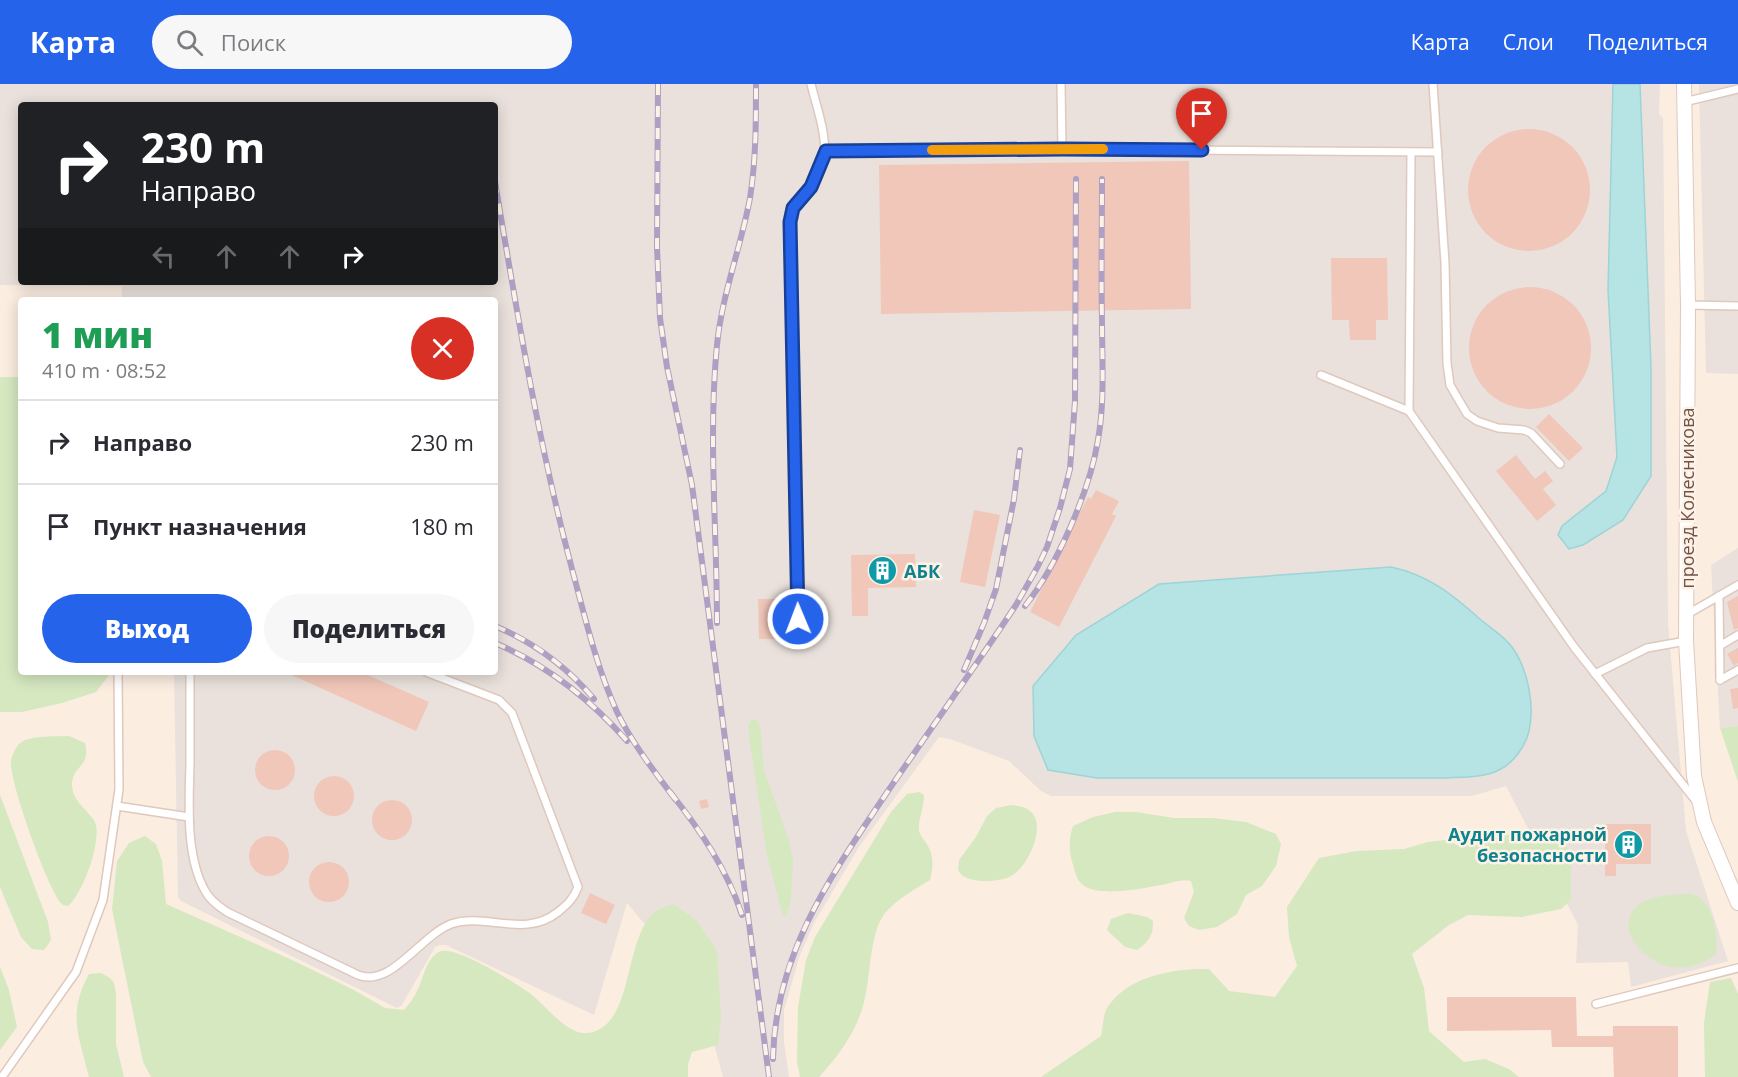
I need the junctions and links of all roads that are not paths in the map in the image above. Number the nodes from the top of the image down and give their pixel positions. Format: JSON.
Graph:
{"nodes":[{"id":1,"x":812,"y":84,"type":"edge"},
{"id":2,"x":1061,"y":84,"type":"edge"},
{"id":3,"x":1433,"y":84,"type":"edge"},
{"id":4,"x":1684,"y":84,"type":"edge"},
{"id":5,"x":1738,"y":89,"type":"edge"},
{"id":6,"x":1684,"y":102,"type":"junction"},
{"id":7,"x":1062,"y":149,"type":"junction"},
{"id":8,"x":826,"y":151,"type":"junction"},
{"id":9,"x":1438,"y":152,"type":"junction"},
{"id":10,"x":1411,"y":153,"type":"junction"},
{"id":11,"x":1688,"y":305,"type":"junction"},
{"id":12,"x":1738,"y":306,"type":"edge"},
{"id":13,"x":1321,"y":375,"type":"dead end"},
{"id":14,"x":1409,"y":411,"type":"junction"},
{"id":15,"x":1560,"y":464,"type":"dead end"},
{"id":16,"x":1738,"y":585,"type":"edge"},
{"id":17,"x":1719,"y":596,"type":"junction"},
{"id":18,"x":1686,"y":615,"type":"junction"},
{"id":19,"x":798,"y":619,"type":"dead end"},
{"id":20,"x":1738,"y":635,"type":"edge"},
{"id":21,"x":1686,"y":641,"type":"junction"},
{"id":22,"x":1721,"y":645,"type":"junction"},
{"id":23,"x":1738,"y":670,"type":"edge"},
{"id":24,"x":1595,"y":674,"type":"junction"},
{"id":25,"x":118,"y":675,"type":"edge"},
{"id":26,"x":190,"y":675,"type":"edge"},
{"id":27,"x":434,"y":675,"type":"edge"},
{"id":28,"x":1698,"y":803,"type":"junction"},
{"id":29,"x":117,"y":806,"type":"junction"},
{"id":30,"x":189,"y":817,"type":"junction"},
{"id":31,"x":1738,"y":903,"type":"edge"},
{"id":32,"x":1738,"y":968,"type":"edge"},
{"id":33,"x":1596,"y":1004,"type":"dead end"},
{"id":34,"x":2,"y":1077,"type":"edge"}],
"edges":[{"from":1,"to":8,"type":"lane"},
{"from":2,"to":7,"type":"lane"},
{"from":3,"to":9,"type":"lane"},
{"from":4,"to":6,"type":"street","name":"проезд Колесникова"},
{"from":5,"to":6,"type":"lane"},
{"from":6,"to":11,"type":"street","name":"проезд Колесникова"},
{"from":7,"to":8,"type":"lane"},
{"from":7,"to":10,"type":"lane"},
{"from":8,"to":19,"type":"lane"},
{"from":9,"to":10,"type":"lane"},
{"from":9,"to":15,"type":"lane"},
{"from":10,"to":14,"type":"lane"},
{"from":11,"to":12,"type":"lane"},
{"from":11,"to":18,"type":"street","name":"проезд Колесникова"},
{"from":13,"to":14,"type":"lane"},
{"from":14,"to":24,"type":"lane"},
{"from":16,"to":17,"type":"lane"},
{"from":17,"to":18,"type":"lane"},
{"from":17,"to":22,"type":"lane"},
{"from":18,"to":21,"type":"street","name":"проезд Колесникова"},
{"from":20,"to":22,"type":"lane"},
{"from":21,"to":24,"type":"lane"},
{"from":21,"to":28,"type":"street","name":"проезд Колесникова"},
{"from":22,"to":23,"type":"lane"},
{"from":24,"to":28,"type":"lane"},
{"from":25,"to":29,"type":"lane"},
{"from":26,"to":30,"type":"lane"},
{"from":27,"to":30,"type":"lane"},
{"from":28,"to":31,"type":"street","name":"проезд Колесникова"},
{"from":29,"to":30,"type":"lane"},
{"from":29,"to":34,"type":"lane"},
{"from":32,"to":33,"type":"lane"}]}
